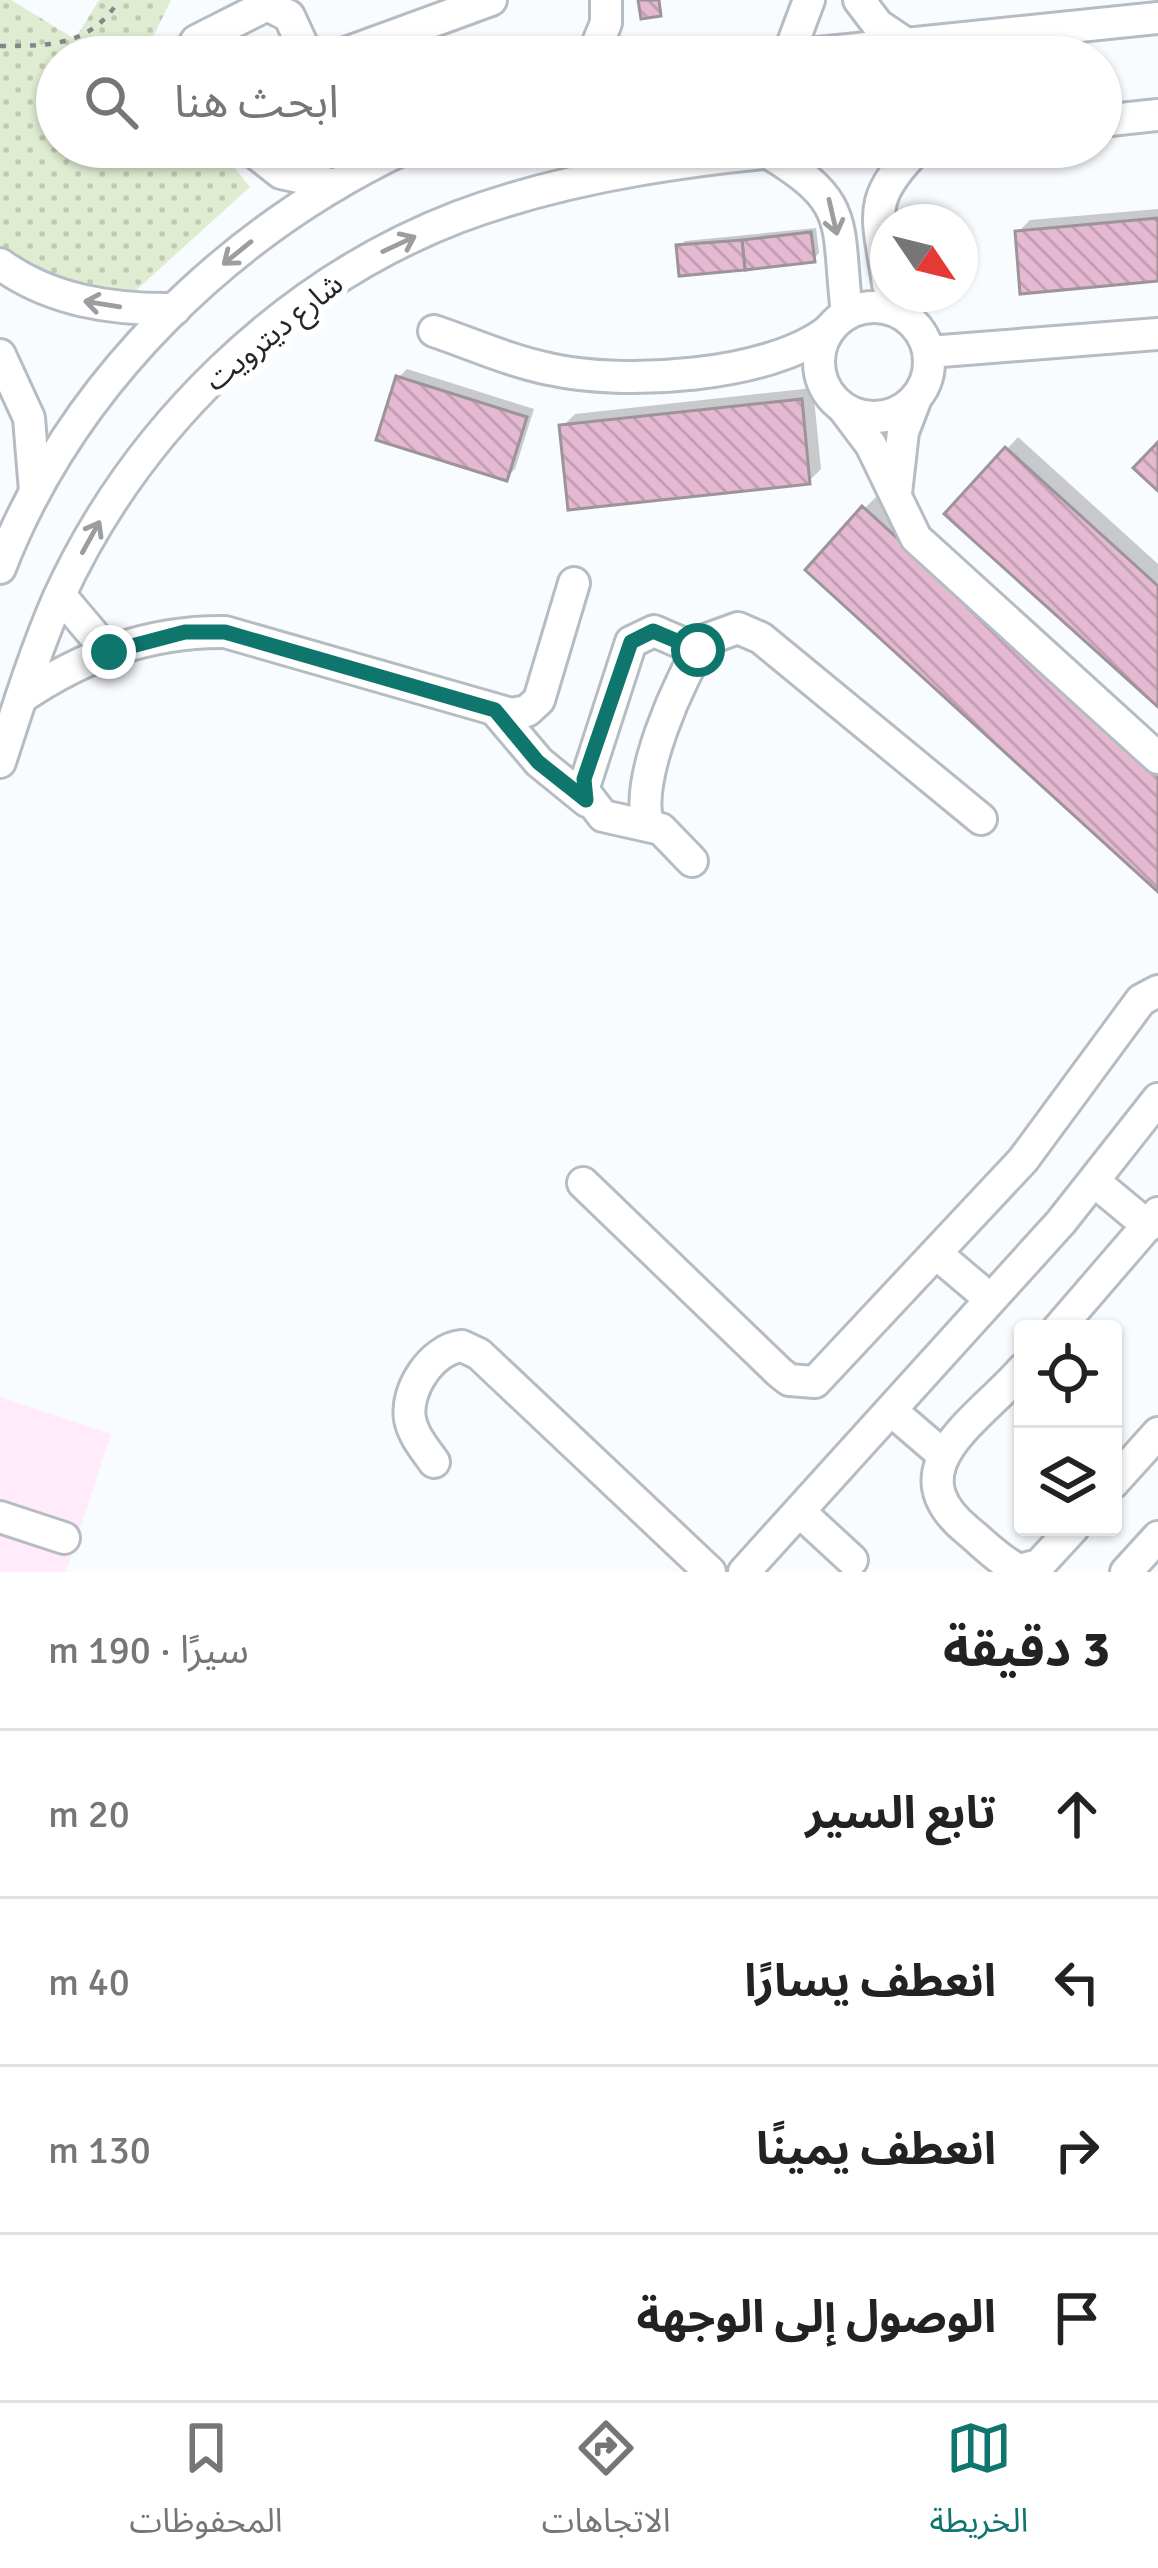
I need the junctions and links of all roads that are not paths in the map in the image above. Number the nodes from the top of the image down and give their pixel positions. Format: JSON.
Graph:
{"nodes":[{"id":1,"x":491,"y":0,"type":"edge"},
{"id":2,"x":606,"y":0,"type":"edge"},
{"id":3,"x":809,"y":0,"type":"edge"},
{"id":4,"x":859,"y":0,"type":"edge"},
{"id":5,"x":1158,"y":18,"type":"edge"},
{"id":6,"x":206,"y":36,"type":"edge"},
{"id":7,"x":298,"y":36,"type":"edge"},
{"id":8,"x":392,"y":36,"type":"edge"},
{"id":9,"x":600,"y":36,"type":"edge"},
{"id":10,"x":793,"y":36,"type":"edge"},
{"id":11,"x":894,"y":36,"type":"edge"},
{"id":12,"x":991,"y":36,"type":"edge"},
{"id":13,"x":1158,"y":115,"type":"edge"},
{"id":14,"x":1122,"y":119,"type":"edge"},
{"id":15,"x":275,"y":168,"type":"edge"},
{"id":16,"x":367,"y":168,"type":"edge"},
{"id":17,"x":648,"y":168,"type":"edge"},
{"id":18,"x":793,"y":168,"type":"edge"},
{"id":19,"x":899,"y":168,"type":"edge"},
{"id":20,"x":334,"y":185,"type":"junction"},
{"id":21,"x":880,"y":204,"type":"edge"},
{"id":22,"x":0,"y":264,"type":"edge"},
{"id":23,"x":870,"y":306,"type":"edge"},
{"id":24,"x":175,"y":308,"type":"junction"},
{"id":25,"x":904,"y":312,"type":"edge"},
{"id":26,"x":838,"y":322,"type":"junction"},
{"id":27,"x":434,"y":331,"type":"dead end"},
{"id":28,"x":1158,"y":334,"type":"edge"},
{"id":29,"x":929,"y":352,"type":"junction"},
{"id":30,"x":0,"y":355,"type":"edge"},
{"id":31,"x":751,"y":367,"type":"junction"},
{"id":32,"x":916,"y":398,"type":"junction"},
{"id":33,"x":838,"y":403,"type":"junction"},
{"id":34,"x":35,"y":494,"type":"junction"},
{"id":35,"x":897,"y":505,"type":"junction"},
{"id":36,"x":0,"y":568,"type":"edge"},
{"id":37,"x":574,"y":583,"type":"dead end"},
{"id":38,"x":60,"y":596,"type":"junction"},
{"id":39,"x":698,"y":650,"type":"junction"},
{"id":40,"x":109,"y":652,"type":"junction"},
{"id":41,"x":22,"y":698,"type":"junction"},
{"id":42,"x":495,"y":710,"type":"junction"},
{"id":43,"x":1158,"y":758,"type":"edge"},
{"id":44,"x":0,"y":762,"type":"edge"},
{"id":45,"x":586,"y":800,"type":"junction"},
{"id":46,"x":981,"y":819,"type":"dead end"},
{"id":47,"x":649,"y":824,"type":"junction"},
{"id":48,"x":692,"y":860,"type":"dead end"},
{"id":49,"x":1158,"y":991,"type":"edge"},
{"id":50,"x":1158,"y":1099,"type":"edge"},
{"id":51,"x":1095,"y":1182,"type":"junction"},
{"id":52,"x":583,"y":1183,"type":"dead end"},
{"id":53,"x":1153,"y":1220,"type":"edge"},
{"id":54,"x":938,"y":1255,"type":"junction"},
{"id":55,"x":990,"y":1299,"type":"junction"},
{"id":56,"x":1066,"y":1320,"type":"edge"},
{"id":57,"x":1014,"y":1379,"type":"edge"},
{"id":58,"x":893,"y":1412,"type":"junction"},
{"id":59,"x":1158,"y":1433,"type":"edge"},
{"id":60,"x":943,"y":1455,"type":"junction"},
{"id":61,"x":434,"y":1462,"type":"dead end"},
{"id":62,"x":1122,"y":1474,"type":"edge"},
{"id":63,"x":800,"y":1512,"type":"junction"},
{"id":64,"x":0,"y":1517,"type":"edge"},
{"id":65,"x":1070,"y":1536,"type":"edge"},
{"id":66,"x":64,"y":1538,"type":"dead end"},
{"id":67,"x":1158,"y":1538,"type":"edge"},
{"id":68,"x":852,"y":1560,"type":"dead end"},
{"id":69,"x":1058,"y":1564,"type":"edge"},
{"id":70,"x":710,"y":1572,"type":"edge"},
{"id":71,"x":744,"y":1572,"type":"edge"},
{"id":72,"x":1126,"y":1572,"type":"edge"}],
"edges":[{"from":1,"to":8,"type":"street"},
{"from":2,"to":9,"type":"street"},
{"from":3,"to":10,"type":"street"},
{"from":4,"to":11,"type":"street"},
{"from":5,"to":12,"type":"street"},
{"from":6,"to":7,"type":"street"},
{"from":13,"to":14,"type":"street"},
{"from":15,"to":20,"type":"street"},
{"from":16,"to":20,"type":"street"},
{"from":38,"to":17,"type":"street","name":"شارع ديترويت","one_way":true},
{"from":18,"to":26,"type":"street","one_way":true},
{"from":19,"to":21,"type":"street"},
{"from":20,"to":24,"type":"street","one_way":true},
{"from":24,"to":22,"type":"street","one_way":true},
{"from":23,"to":26,"type":"street"},
{"from":24,"to":34,"type":"street"},
{"from":25,"to":29,"type":"street"},
{"from":26,"to":31,"type":"street"},
{"from":26,"to":33,"type":"street"},
{"from":27,"to":31,"type":"street"},
{"from":28,"to":29,"type":"street"},
{"from":29,"to":32,"type":"street"},
{"from":30,"to":34,"type":"street"},
{"from":31,"to":33,"type":"street"},
{"from":32,"to":33,"type":"street"},
{"from":32,"to":35,"type":"street"},
{"from":33,"to":35,"type":"street"},
{"from":34,"to":36,"type":"street"},
{"from":35,"to":43,"type":"street"},
{"from":37,"to":42,"type":"street"},
{"from":38,"to":40,"type":"street"},
{"from":38,"to":41,"type":"street","name":"شارع ديترويت"},
{"from":39,"to":45,"type":"street"},
{"from":39,"to":46,"type":"street"},
{"from":39,"to":47,"type":"street"},
{"from":40,"to":41,"type":"street"},
{"from":40,"to":42,"type":"street"},
{"from":41,"to":44,"type":"street","name":"شارع ديترويت"},
{"from":42,"to":45,"type":"street"},
{"from":45,"to":47,"type":"street"},
{"from":47,"to":48,"type":"street"},
{"from":49,"to":54,"type":"street"},
{"from":50,"to":51,"type":"street"},
{"from":51,"to":53,"type":"street"},
{"from":51,"to":55,"type":"street"},
{"from":52,"to":54,"type":"street"},
{"from":53,"to":56,"type":"street"},
{"from":54,"to":55,"type":"street"},
{"from":55,"to":58,"type":"street"},
{"from":57,"to":60,"type":"street"},
{"from":58,"to":60,"type":"street"},
{"from":58,"to":63,"type":"street"},
{"from":59,"to":62,"type":"street"},
{"from":60,"to":69,"type":"street"},
{"from":61,"to":70,"type":"street"},
{"from":63,"to":68,"type":"street"},
{"from":63,"to":71,"type":"street"},
{"from":64,"to":66,"type":"street"},
{"from":65,"to":69,"type":"street"},
{"from":67,"to":72,"type":"street"}]}
